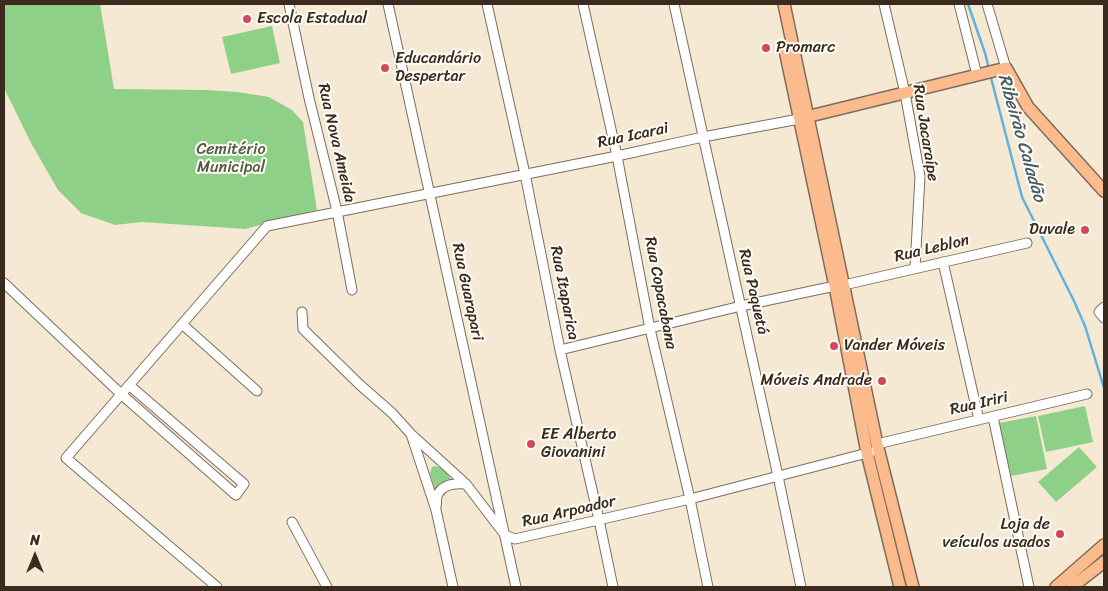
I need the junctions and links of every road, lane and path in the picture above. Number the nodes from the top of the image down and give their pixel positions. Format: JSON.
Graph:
{"nodes":[{"id":1,"x":289,"y":4,"type":"edge"},
{"id":2,"x":388,"y":4,"type":"edge"},
{"id":3,"x":487,"y":4,"type":"edge"},
{"id":4,"x":583,"y":4,"type":"edge"},
{"id":5,"x":674,"y":4,"type":"edge"},
{"id":6,"x":776,"y":4,"type":"edge"},
{"id":7,"x":784,"y":4,"type":"edge"},
{"id":8,"x":884,"y":4,"type":"edge"},
{"id":9,"x":959,"y":4,"type":"edge"},
{"id":10,"x":987,"y":4,"type":"edge"},
{"id":11,"x":1005,"y":68,"type":"junction"},
{"id":12,"x":979,"y":75,"type":"junction"},
{"id":13,"x":905,"y":93,"type":"junction"},
{"id":14,"x":804,"y":118,"type":"junction"},
{"id":15,"x":703,"y":137,"type":"junction"},
{"id":16,"x":617,"y":156,"type":"junction"},
{"id":17,"x":525,"y":174,"type":"junction"},
{"id":18,"x":1104,"y":191,"type":"edge"},
{"id":19,"x":429,"y":193,"type":"junction"},
{"id":20,"x":337,"y":212,"type":"junction"},
{"id":21,"x":1027,"y":243,"type":"dead end"},
{"id":22,"x":943,"y":262,"type":"junction"},
{"id":23,"x":916,"y":268,"type":"junction"},
{"id":24,"x":4,"y":283,"type":"edge"},
{"id":25,"x":840,"y":286,"type":"junction"},
{"id":26,"x":352,"y":290,"type":"dead end"},
{"id":27,"x":741,"y":306,"type":"junction"},
{"id":28,"x":302,"y":312,"type":"dead end"},
{"id":29,"x":182,"y":324,"type":"junction"},
{"id":30,"x":650,"y":329,"type":"junction"},
{"id":31,"x":560,"y":350,"type":"junction"},
{"id":32,"x":129,"y":385,"type":"junction"},
{"id":33,"x":257,"y":391,"type":"dead end"},
{"id":34,"x":121,"y":394,"type":"junction"},
{"id":35,"x":1087,"y":394,"type":"dead end"},
{"id":36,"x":993,"y":417,"type":"junction"},
{"id":37,"x":979,"y":420,"type":"junction"},
{"id":38,"x":410,"y":434,"type":"junction"},
{"id":39,"x":878,"y":447,"type":"junction"},
{"id":40,"x":867,"y":453,"type":"junction"},
{"id":41,"x":778,"y":476,"type":"junction"},
{"id":42,"x":466,"y":484,"type":"junction"},
{"id":43,"x":690,"y":499,"type":"junction"},
{"id":44,"x":436,"y":510,"type":"junction"},
{"id":45,"x":599,"y":520,"type":"junction"},
{"id":46,"x":292,"y":522,"type":"dead end"},
{"id":47,"x":505,"y":535,"type":"junction"},
{"id":48,"x":1104,"y":545,"type":"edge"},
{"id":49,"x":1104,"y":562,"type":"edge"},
{"id":50,"x":217,"y":587,"type":"edge"},
{"id":51,"x":327,"y":587,"type":"edge"},
{"id":52,"x":453,"y":587,"type":"edge"},
{"id":53,"x":516,"y":587,"type":"edge"},
{"id":54,"x":613,"y":587,"type":"edge"},
{"id":55,"x":708,"y":587,"type":"edge"},
{"id":56,"x":801,"y":587,"type":"edge"},
{"id":57,"x":900,"y":587,"type":"edge"},
{"id":58,"x":912,"y":587,"type":"edge"},
{"id":59,"x":1029,"y":587,"type":"edge"},
{"id":60,"x":1056,"y":587,"type":"edge"},
{"id":61,"x":1072,"y":587,"type":"edge"}],
"edges":[{"from":1,"to":20,"type":"street","name":"Rua Nova Ameida"},
{"from":2,"to":19,"type":"street","name":"Rua Guarapari"},
{"from":3,"to":17,"type":"street","name":"Rua Itaparica"},
{"from":4,"to":16,"type":"street","name":"Rua Copacabana"},
{"from":5,"to":15,"type":"street","name":"Rua Paquetá"},
{"from":6,"to":14,"type":"main road"},
{"from":7,"to":14,"type":"main road"},
{"from":8,"to":13,"type":"street","name":"Rua Jacaraípe"},
{"from":9,"to":12,"type":"street"},
{"from":10,"to":11,"type":"street"},
{"from":11,"to":12,"type":"main road","name":"Rua Icarai"},
{"from":11,"to":18,"type":"main road"},
{"from":12,"to":13,"type":"main road","name":"Rua Icarai"},
{"from":13,"to":14,"type":"main road","name":"Rua Icarai"},
{"from":13,"to":23,"type":"street","name":"Rua Jacaraípe"},
{"from":14,"to":15,"type":"street","name":"Rua Icarai"},
{"from":14,"to":25,"type":"main road"},
{"from":15,"to":16,"type":"street","name":"Rua Icarai"},
{"from":15,"to":27,"type":"street","name":"Rua Paquetá"},
{"from":16,"to":17,"type":"street","name":"Rua Icarai"},
{"from":16,"to":30,"type":"street","name":"Rua Copacabana"},
{"from":17,"to":19,"type":"street","name":"Rua Icarai"},
{"from":17,"to":31,"type":"street","name":"Rua Itaparica"},
{"from":19,"to":20,"type":"street","name":"Rua Icarai"},
{"from":19,"to":47,"type":"street","name":"Rua Guarapari"},
{"from":20,"to":26,"type":"street","name":"Rua Nova Ameida"},
{"from":20,"to":29,"type":"street","name":"Rua Icarai"},
{"from":21,"to":22,"type":"street","name":"Rua Leblon"},
{"from":22,"to":23,"type":"street","name":"Rua Leblon"},
{"from":22,"to":37,"type":"street"},
{"from":23,"to":25,"type":"street","name":"Rua Leblon"},
{"from":24,"to":34,"type":"street"},
{"from":25,"to":27,"type":"street","name":"Rua Leblon"},
{"from":25,"to":39,"type":"main road"},
{"from":25,"to":40,"type":"main road"},
{"from":27,"to":30,"type":"street","name":"Rua Leblon"},
{"from":27,"to":41,"type":"street","name":"Rua Paquetá"},
{"from":28,"to":38,"type":"street","name":"Rua Arpoador"},
{"from":29,"to":32,"type":"street"},
{"from":29,"to":33,"type":"street"},
{"from":30,"to":31,"type":"street","name":"Rua Leblon"},
{"from":30,"to":43,"type":"street","name":"Rua Copacabana"},
{"from":31,"to":45,"type":"street","name":"Rua Itaparica"},
{"from":32,"to":34,"type":"street"},
{"from":32,"to":34,"type":"street"},
{"from":34,"to":50,"type":"street"},
{"from":35,"to":36,"type":"street","name":"Rua Iriri"},
{"from":36,"to":37,"type":"street","name":"Rua Iriri"},
{"from":36,"to":59,"type":"street"},
{"from":37,"to":39,"type":"street","name":"Rua Iriri"},
{"from":38,"to":42,"type":"street","name":"Rua Arpoador"},
{"from":38,"to":44,"type":"street"},
{"from":39,"to":40,"type":"street","name":"Rua Arpoador"},
{"from":39,"to":58,"type":"main road"},
{"from":40,"to":41,"type":"street","name":"Rua Arpoador"},
{"from":40,"to":57,"type":"main road"},
{"from":41,"to":43,"type":"street","name":"Rua Arpoador"},
{"from":41,"to":56,"type":"street","name":"Rua Paquetá"},
{"from":42,"to":44,"type":"street"},
{"from":42,"to":47,"type":"street","name":"Rua Arpoador"},
{"from":43,"to":45,"type":"street","name":"Rua Arpoador"},
{"from":43,"to":55,"type":"street","name":"Rua Copacabana"},
{"from":44,"to":52,"type":"street"},
{"from":45,"to":47,"type":"street","name":"Rua Arpoador"},
{"from":45,"to":54,"type":"street","name":"Rua Itaparica"},
{"from":46,"to":51,"type":"street"},
{"from":47,"to":53,"type":"street","name":"Rua Guarapari"},
{"from":48,"to":60,"type":"main road"},
{"from":49,"to":61,"type":"main road"}]}
